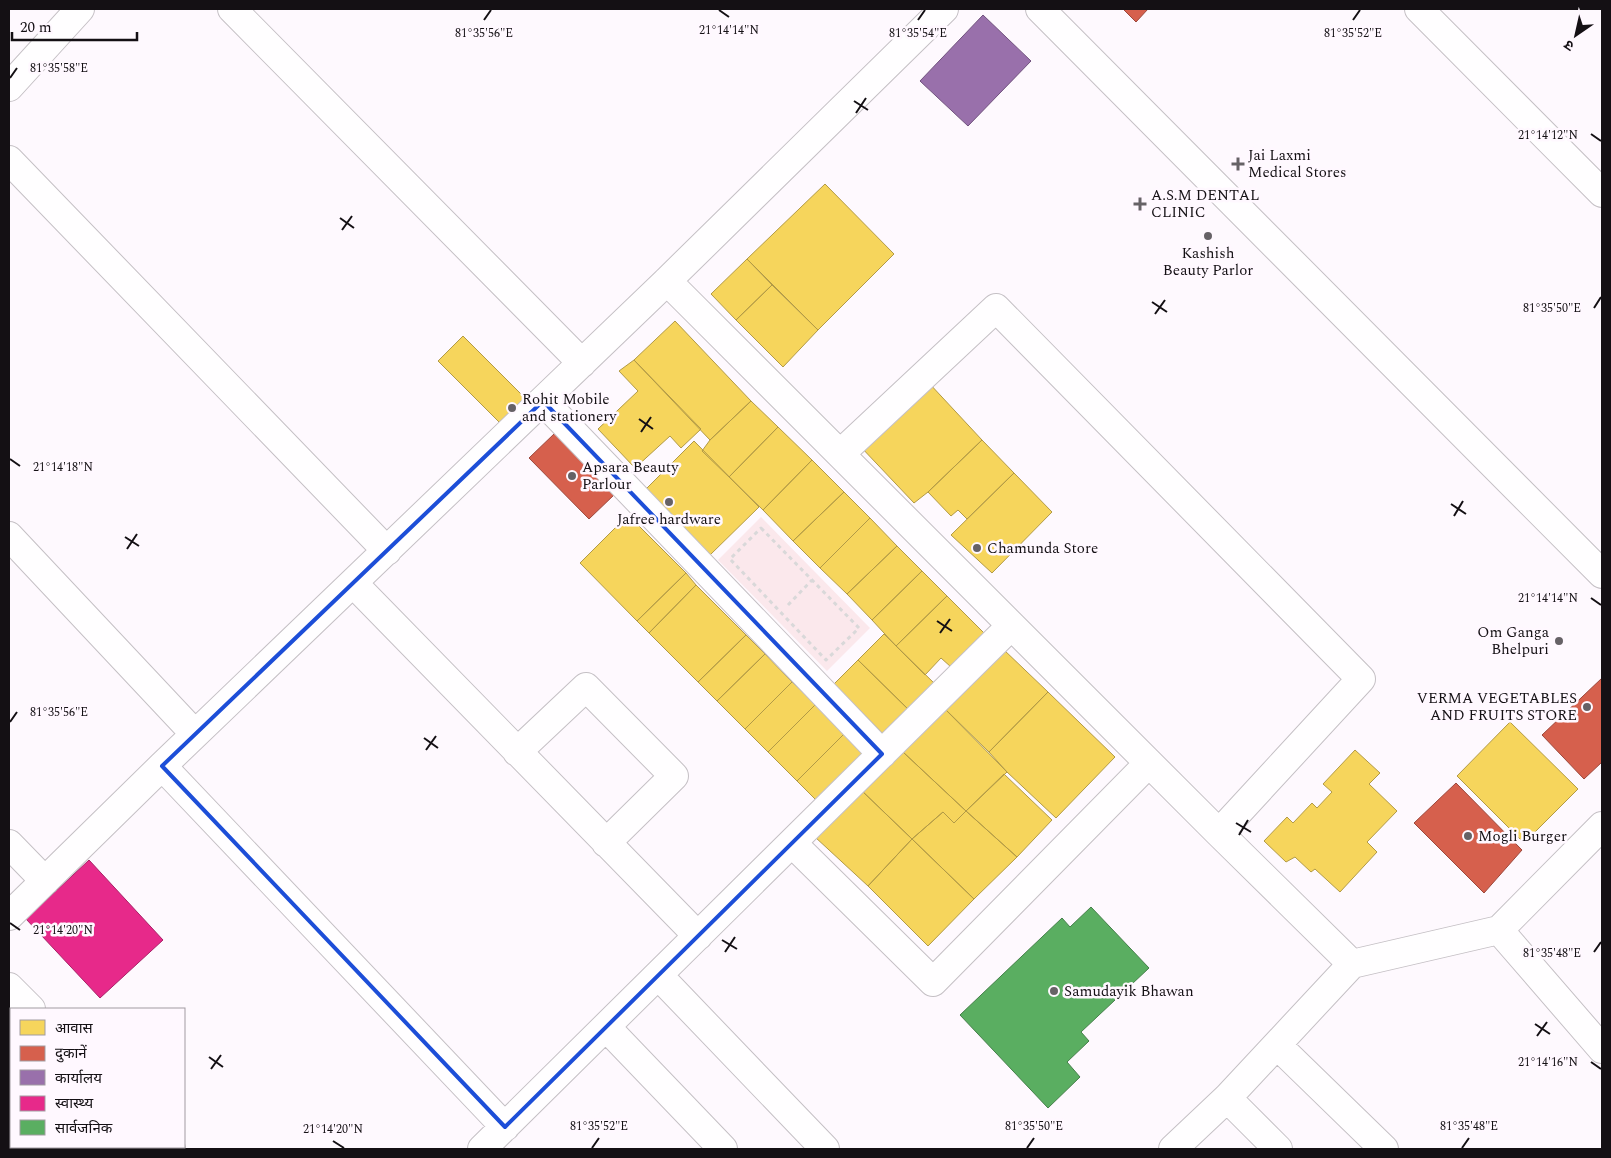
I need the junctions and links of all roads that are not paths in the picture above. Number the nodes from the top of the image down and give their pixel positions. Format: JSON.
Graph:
{"nodes":[{"id":1,"x":80,"y":9,"type":"edge"},
{"id":2,"x":232,"y":9,"type":"edge"},
{"id":3,"x":944,"y":9,"type":"edge"},
{"id":4,"x":1040,"y":9,"type":"edge"},
{"id":5,"x":1419,"y":9,"type":"edge"},
{"id":6,"x":9,"y":87,"type":"edge"},
{"id":7,"x":9,"y":160,"type":"edge"},
{"id":8,"x":1602,"y":193,"type":"edge"},
{"id":9,"x":668,"y":281,"type":"junction"},
{"id":10,"x":582,"y":363,"type":"junction"},
{"id":11,"x":543,"y":401,"type":"junction"},
{"id":12,"x":840,"y":454,"type":"junction"},
{"id":13,"x":9,"y":536,"type":"edge"},
{"id":14,"x":387,"y":550,"type":"junction"},
{"id":15,"x":1602,"y":574,"type":"edge"},
{"id":16,"x":353,"y":583,"type":"junction"},
{"id":17,"x":1011,"y":626,"type":"junction"},
{"id":18,"x":195,"y":734,"type":"junction"},
{"id":19,"x":518,"y":752,"type":"junction"},
{"id":20,"x":882,"y":754,"type":"junction"},
{"id":21,"x":1149,"y":763,"type":"junction"},
{"id":22,"x":162,"y":766,"type":"junction"},
{"id":23,"x":1602,"y":826,"type":"edge"},
{"id":24,"x":1218,"y":833,"type":"junction"},
{"id":25,"x":606,"y":843,"type":"junction"},
{"id":26,"x":792,"y":843,"type":"junction"},
{"id":27,"x":9,"y":844,"type":"edge"},
{"id":28,"x":45,"y":881,"type":"junction"},
{"id":29,"x":9,"y":916,"type":"edge"},
{"id":30,"x":1499,"y":930,"type":"junction"},
{"id":31,"x":698,"y":936,"type":"junction"},
{"id":32,"x":1352,"y":964,"type":"junction"},
{"id":33,"x":658,"y":975,"type":"junction"},
{"id":34,"x":9,"y":986,"type":"edge"},
{"id":35,"x":30,"y":1008,"type":"edge"},
{"id":36,"x":606,"y":1028,"type":"junction"},
{"id":37,"x":1277,"y":1045,"type":"junction"},
{"id":38,"x":1602,"y":1049,"type":"edge"},
{"id":39,"x":1227,"y":1098,"type":"junction"},
{"id":40,"x":505,"y":1127,"type":"junction"},
{"id":41,"x":482,"y":1149,"type":"edge"},
{"id":42,"x":724,"y":1149,"type":"edge"},
{"id":43,"x":826,"y":1149,"type":"edge"},
{"id":44,"x":1173,"y":1149,"type":"edge"},
{"id":45,"x":1278,"y":1149,"type":"edge"},
{"id":46,"x":1384,"y":1149,"type":"edge"}],
"edges":[{"from":1,"to":6,"type":"street"},
{"from":2,"to":10,"type":"street"},
{"from":3,"to":9,"type":"street"},
{"from":4,"to":15,"type":"street"},
{"from":5,"to":8,"type":"street"},
{"from":7,"to":14,"type":"street"},
{"from":9,"to":10,"type":"street"},
{"from":9,"to":12,"type":"street"},
{"from":10,"to":11,"type":"street"},
{"from":11,"to":14,"type":"street"},
{"from":11,"to":20,"type":"street"},
{"from":12,"to":17,"type":"street"},
{"from":12,"to":24,"type":"street"},
{"from":13,"to":18,"type":"street"},
{"from":14,"to":16,"type":"street"},
{"from":16,"to":18,"type":"street"},
{"from":16,"to":19,"type":"street"},
{"from":17,"to":20,"type":"street"},
{"from":17,"to":21,"type":"street"},
{"from":18,"to":22,"type":"street"},
{"from":19,"to":25,"type":"street"},
{"from":19,"to":25,"type":"street"},
{"from":20,"to":26,"type":"street"},
{"from":21,"to":24,"type":"street"},
{"from":21,"to":26,"type":"street"},
{"from":22,"to":28,"type":"street"},
{"from":22,"to":40,"type":"street"},
{"from":23,"to":30,"type":"street"},
{"from":24,"to":32,"type":"street"},
{"from":25,"to":31,"type":"street"},
{"from":26,"to":31,"type":"street"},
{"from":27,"to":28,"type":"street"},
{"from":28,"to":29,"type":"street"},
{"from":30,"to":32,"type":"street"},
{"from":30,"to":38,"type":"street"},
{"from":31,"to":33,"type":"street"},
{"from":32,"to":37,"type":"street"},
{"from":33,"to":36,"type":"street"},
{"from":33,"to":43,"type":"street"},
{"from":34,"to":35,"type":"street"},
{"from":36,"to":40,"type":"street"},
{"from":36,"to":42,"type":"street"},
{"from":37,"to":39,"type":"street"},
{"from":37,"to":46,"type":"street"},
{"from":39,"to":44,"type":"street"},
{"from":39,"to":45,"type":"street"},
{"from":40,"to":41,"type":"street"}]}
